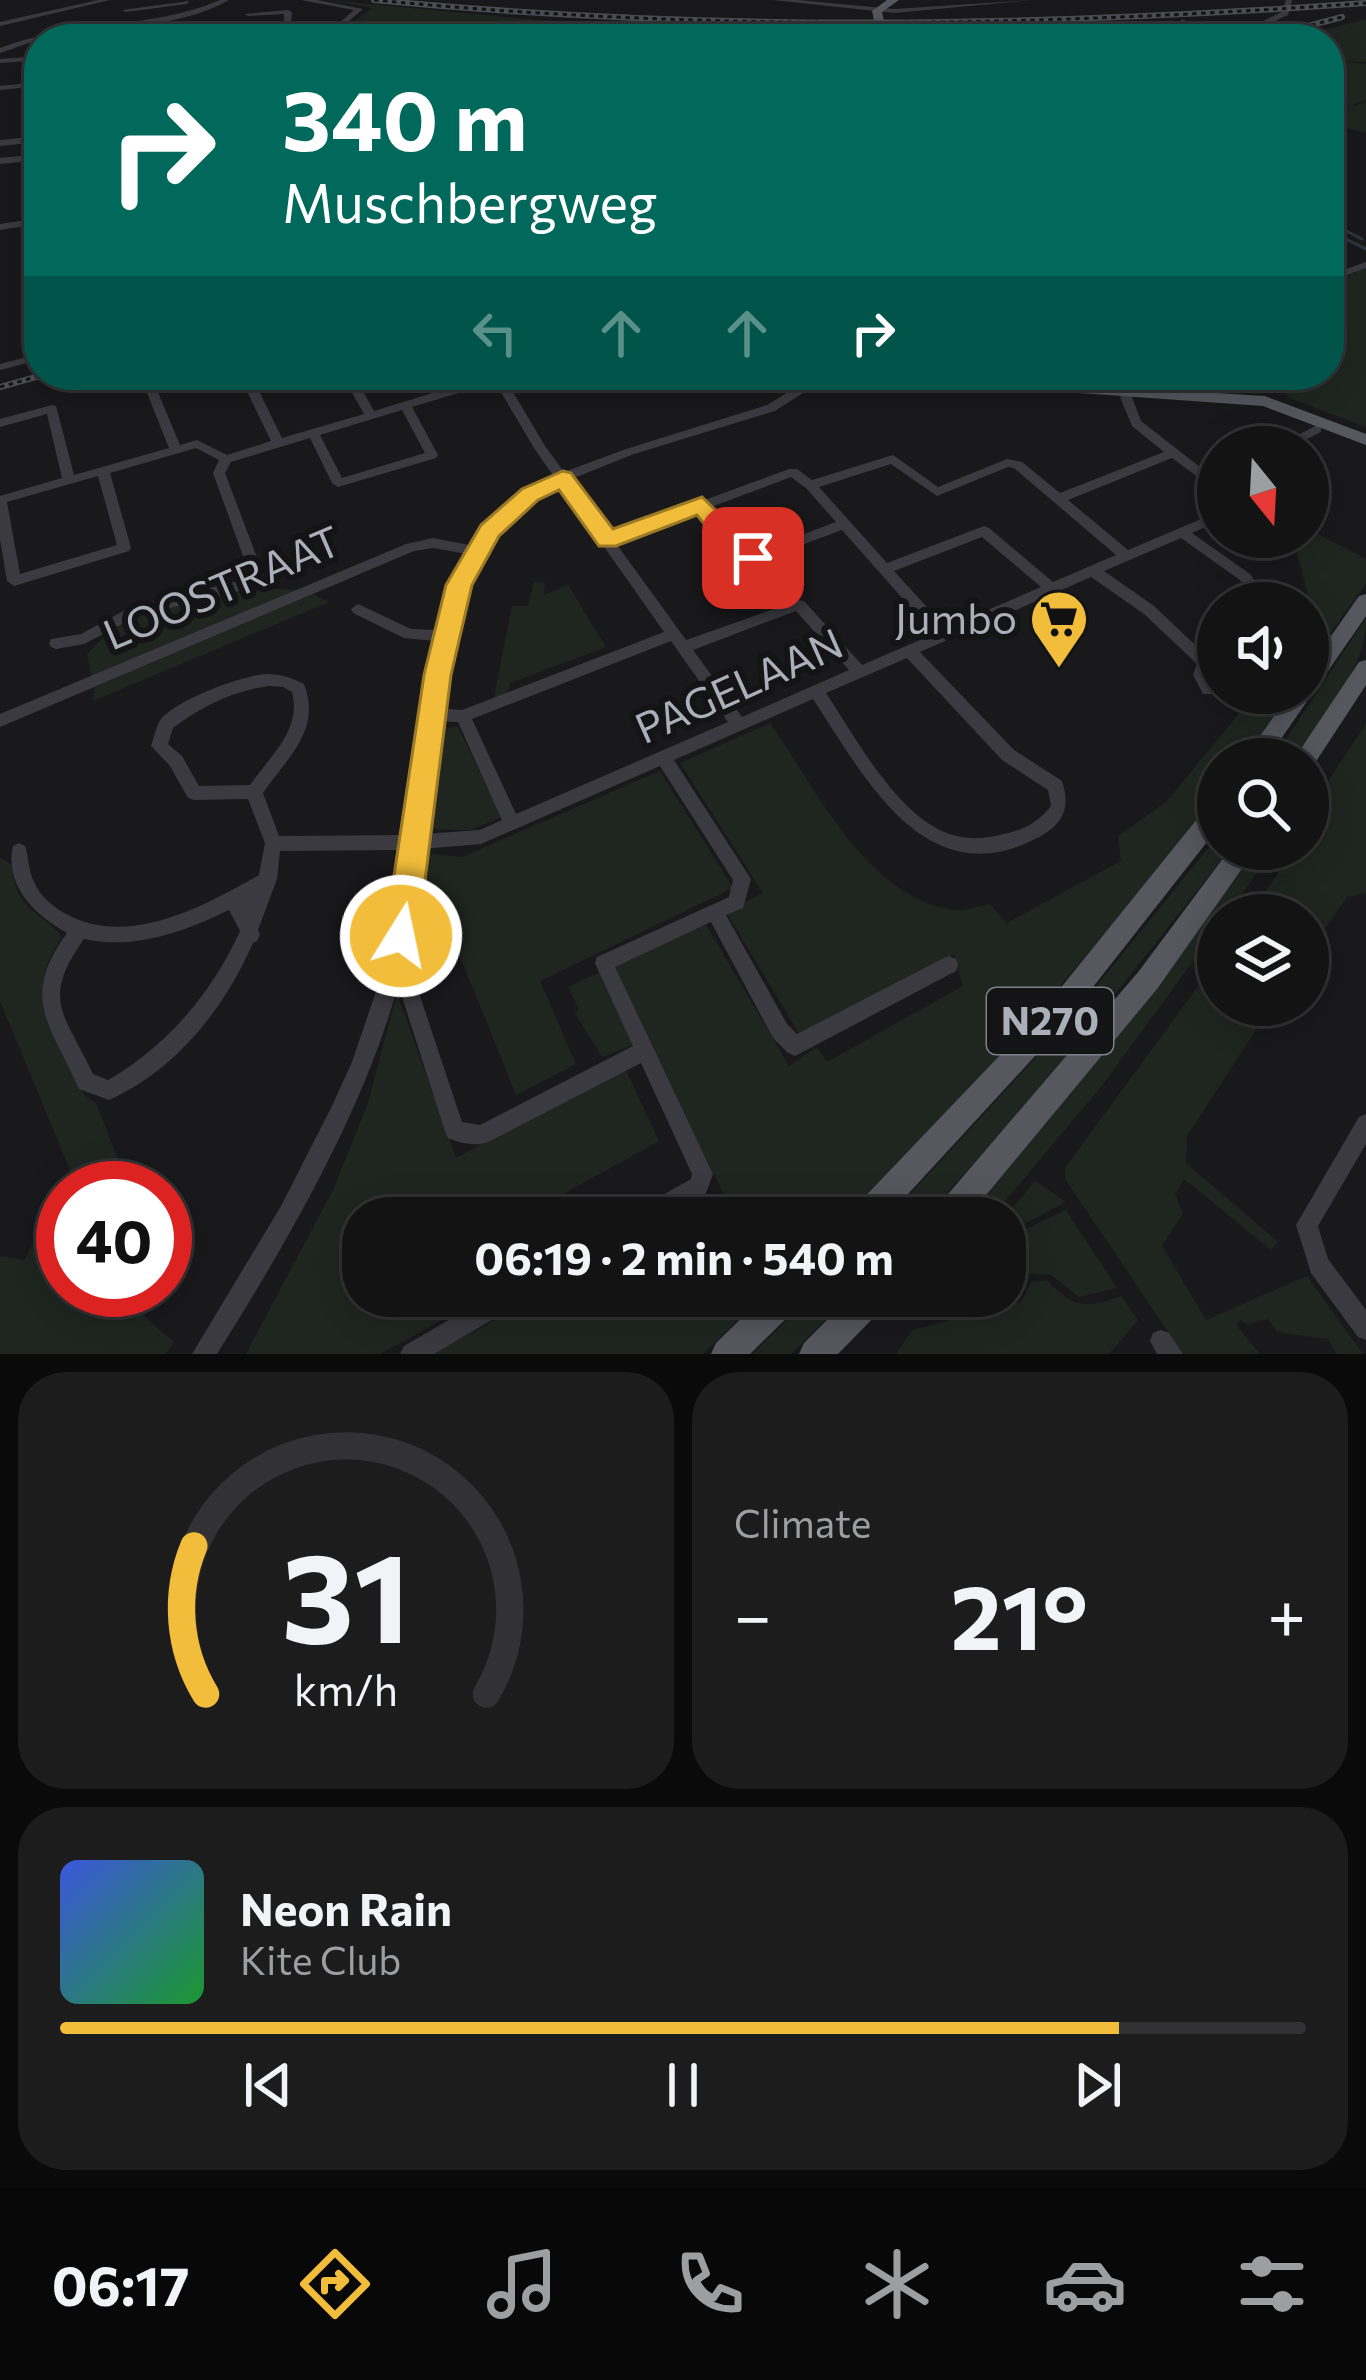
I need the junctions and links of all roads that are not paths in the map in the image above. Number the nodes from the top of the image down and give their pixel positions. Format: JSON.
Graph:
{"nodes":[{"id":1,"x":54,"y":0,"type":"edge"},
{"id":2,"x":107,"y":0,"type":"edge"},
{"id":3,"x":226,"y":0,"type":"edge"},
{"id":4,"x":288,"y":0,"type":"edge"},
{"id":5,"x":304,"y":0,"type":"edge"},
{"id":6,"x":776,"y":0,"type":"edge"},
{"id":7,"x":836,"y":0,"type":"edge"},
{"id":8,"x":1031,"y":0,"type":"edge"},
{"id":9,"x":187,"y":2,"type":"edge"},
{"id":10,"x":1289,"y":3,"type":"edge"},
{"id":11,"x":163,"y":4,"type":"junction"},
{"id":12,"x":887,"y":6,"type":"edge"},
{"id":13,"x":845,"y":9,"type":"junction"},
{"id":14,"x":63,"y":10,"type":"junction"},
{"id":15,"x":127,"y":10,"type":"dead end"},
{"id":16,"x":356,"y":10,"type":"junction"},
{"id":17,"x":248,"y":14,"type":"dead end"},
{"id":18,"x":199,"y":16,"type":"junction"},
{"id":19,"x":160,"y":20,"type":"junction"},
{"id":20,"x":1182,"y":21,"type":"dead end"},
{"id":21,"x":118,"y":24,"type":"edge"},
{"id":22,"x":210,"y":24,"type":"edge"},
{"id":23,"x":288,"y":24,"type":"edge"},
{"id":24,"x":344,"y":24,"type":"edge"},
{"id":25,"x":1189,"y":24,"type":"edge"},
{"id":26,"x":1251,"y":24,"type":"edge"},
{"id":27,"x":0,"y":25,"type":"edge"},
{"id":28,"x":152,"y":390,"type":"edge"},
{"id":29,"x":252,"y":390,"type":"edge"},
{"id":30,"x":356,"y":390,"type":"edge"},
{"id":31,"x":450,"y":390,"type":"edge"},
{"id":32,"x":506,"y":390,"type":"edge"},
{"id":33,"x":797,"y":390,"type":"edge"},
{"id":34,"x":1128,"y":390,"type":"edge"},
{"id":35,"x":1139,"y":390,"type":"edge"},
{"id":36,"x":404,"y":404,"type":"junction"},
{"id":37,"x":370,"y":415,"type":"junction"},
{"id":38,"x":0,"y":423,"type":"edge"},
{"id":39,"x":313,"y":433,"type":"junction"},
{"id":40,"x":1362,"y":439,"type":"edge"},
{"id":41,"x":278,"y":443,"type":"junction"},
{"id":42,"x":175,"y":449,"type":"junction"},
{"id":43,"x":1172,"y":453,"type":"junction"},
{"id":44,"x":226,"y":459,"type":"junction"},
{"id":45,"x":103,"y":470,"type":"junction"},
{"id":46,"x":1197,"y":470,"type":"edge"},
{"id":47,"x":563,"y":478,"type":"junction"},
{"id":48,"x":69,"y":480,"type":"junction"},
{"id":49,"x":810,"y":485,"type":"junction"},
{"id":50,"x":1058,"y":499,"type":"junction"},
{"id":51,"x":0,"y":500,"type":"edge"},
{"id":52,"x":702,"y":505,"type":"junction"},
{"id":53,"x":844,"y":524,"type":"junction"},
{"id":54,"x":1197,"y":525,"type":"edge"},
{"id":55,"x":1182,"y":532,"type":"junction"},
{"id":56,"x":608,"y":540,"type":"junction"},
{"id":57,"x":475,"y":551,"type":"junction"},
{"id":58,"x":1126,"y":556,"type":"junction"},
{"id":59,"x":884,"y":569,"type":"junction"},
{"id":60,"x":1093,"y":571,"type":"junction"},
{"id":61,"x":1248,"y":582,"type":"edge"},
{"id":62,"x":7,"y":584,"type":"edge"},
{"id":63,"x":1052,"y":589,"type":"junction"},
{"id":64,"x":1366,"y":601,"type":"edge"},
{"id":65,"x":358,"y":609,"type":"dead end"},
{"id":66,"x":446,"y":636,"type":"junction"},
{"id":67,"x":944,"y":636,"type":"junction"},
{"id":68,"x":679,"y":640,"type":"junction"},
{"id":69,"x":56,"y":643,"type":"dead end"},
{"id":70,"x":910,"y":651,"type":"junction"},
{"id":71,"x":1197,"y":655,"type":"edge"},
{"id":72,"x":1329,"y":655,"type":"edge"},
{"id":73,"x":1366,"y":668,"type":"edge"},
{"id":74,"x":860,"y":672,"type":"junction"},
{"id":75,"x":816,"y":691,"type":"junction"},
{"id":76,"x":429,"y":714,"type":"junction"},
{"id":77,"x":463,"y":716,"type":"junction"},
{"id":78,"x":0,"y":721,"type":"edge"},
{"id":79,"x":739,"y":725,"type":"junction"},
{"id":80,"x":1319,"y":738,"type":"edge"},
{"id":81,"x":664,"y":758,"type":"junction"},
{"id":82,"x":254,"y":792,"type":"junction"},
{"id":83,"x":512,"y":823,"type":"junction"},
{"id":84,"x":1197,"y":839,"type":"edge"},
{"id":85,"x":416,"y":842,"type":"junction"},
{"id":86,"x":273,"y":843,"type":"junction"},
{"id":87,"x":19,"y":851,"type":"dead end"},
{"id":88,"x":1229,"y":870,"type":"edge"},
{"id":89,"x":268,"y":879,"type":"junction"},
{"id":90,"x":233,"y":899,"type":"junction"},
{"id":91,"x":715,"y":910,"type":"junction"},
{"id":92,"x":79,"y":931,"type":"junction"},
{"id":93,"x":251,"y":935,"type":"junction"},
{"id":94,"x":949,"y":965,"type":"dead end"},
{"id":95,"x":412,"y":1000,"type":"dead end"},
{"id":96,"x":645,"y":1050,"type":"junction"},
{"id":97,"x":1366,"y":1124,"type":"edge"},
{"id":98,"x":680,"y":1197,"type":"edge"},
{"id":99,"x":886,"y":1197,"type":"edge"},
{"id":100,"x":966,"y":1197,"type":"edge"},
{"id":101,"x":475,"y":1317,"type":"edge"},
{"id":102,"x":765,"y":1317,"type":"edge"},
{"id":103,"x":852,"y":1317,"type":"edge"},
{"id":104,"x":1366,"y":1329,"type":"edge"},
{"id":105,"x":205,"y":1354,"type":"edge"},
{"id":106,"x":412,"y":1354,"type":"edge"},
{"id":107,"x":727,"y":1354,"type":"edge"},
{"id":108,"x":815,"y":1354,"type":"edge"}],
"edges":[{"from":1,"to":14,"type":"street"},
{"from":2,"to":14,"type":"street"},
{"from":3,"to":18,"type":"street"},
{"from":4,"to":16,"type":"street"},
{"from":5,"to":16,"type":"street"},
{"from":6,"to":13,"type":"street"},
{"from":7,"to":13,"type":"street"},
{"from":8,"to":12,"type":"street"},
{"from":9,"to":11,"type":"street"},
{"from":10,"to":26,"type":"street"},
{"from":11,"to":15,"type":"street"},
{"from":11,"to":19,"type":"street"},
{"from":12,"to":13,"type":"street"},
{"from":14,"to":27,"type":"street"},
{"from":16,"to":24,"type":"street"},
{"from":17,"to":23,"type":"street"},
{"from":18,"to":19,"type":"street"},
{"from":18,"to":22,"type":"street"},
{"from":19,"to":21,"type":"street"},
{"from":20,"to":25,"type":"street"},
{"from":28,"to":42,"type":"street"},
{"from":29,"to":41,"type":"street"},
{"from":30,"to":37,"type":"street"},
{"from":31,"to":36,"type":"street"},
{"from":32,"to":47,"type":"street"},
{"from":33,"to":47,"type":"street"},
{"from":34,"to":43,"type":"street"},
{"from":35,"to":40,"type":"main road"},
{"from":36,"to":37,"type":"street"},
{"from":36,"to":39,"type":"street"},
{"from":37,"to":39,"type":"street"},
{"from":38,"to":48,"type":"street"},
{"from":39,"to":41,"type":"street"},
{"from":41,"to":44,"type":"street"},
{"from":42,"to":44,"type":"street"},
{"from":42,"to":45,"type":"street"},
{"from":43,"to":46,"type":"street"},
{"from":43,"to":50,"type":"street"},
{"from":44,"to":69,"type":"street"},
{"from":45,"to":48,"type":"street"},
{"from":45,"to":62,"type":"street"},
{"from":47,"to":56,"type":"street"},
{"from":47,"to":57,"type":"street"},
{"from":48,"to":51,"type":"street"},
{"from":49,"to":50,"type":"street"},
{"from":49,"to":52,"type":"street"},
{"from":49,"to":53,"type":"street"},
{"from":50,"to":58,"type":"street"},
{"from":51,"to":62,"type":"street"},
{"from":52,"to":53,"type":"street"},
{"from":52,"to":56,"type":"street"},
{"from":53,"to":59,"type":"street"},
{"from":54,"to":55,"type":"street","name":"PAGELAAN"},
{"from":55,"to":58,"type":"street","name":"PAGELAAN"},
{"from":55,"to":61,"type":"street"},
{"from":56,"to":68,"type":"street"},
{"from":57,"to":66,"type":"street"},
{"from":57,"to":78,"type":"street","name":"LOOSTRAAT"},
{"from":58,"to":60,"type":"street","name":"PAGELAAN"},
{"from":59,"to":63,"type":"street"},
{"from":59,"to":67,"type":"street"},
{"from":60,"to":63,"type":"street","name":"PAGELAAN"},
{"from":60,"to":71,"type":"street"},
{"from":63,"to":67,"type":"street","name":"PAGELAAN"},
{"from":64,"to":72,"type":"main road"},
{"from":65,"to":66,"type":"street","name":"LOOSTRAAT"},
{"from":66,"to":76,"type":"street"},
{"from":67,"to":70,"type":"street","name":"PAGELAAN"},
{"from":68,"to":74,"type":"street"},
{"from":68,"to":77,"type":"street"},
{"from":68,"to":79,"type":"street"},
{"from":70,"to":74,"type":"street","name":"PAGELAAN"},
{"from":70,"to":75,"type":"street"},
{"from":73,"to":80,"type":"main road"},
{"from":74,"to":75,"type":"street","name":"PAGELAAN"},
{"from":75,"to":79,"type":"street","name":"PAGELAAN"},
{"from":76,"to":77,"type":"street"},
{"from":76,"to":85,"type":"street"},
{"from":77,"to":83,"type":"street"},
{"from":79,"to":81,"type":"street","name":"PAGELAAN"},
{"from":81,"to":83,"type":"street","name":"PAGELAAN"},
{"from":81,"to":91,"type":"street"},
{"from":82,"to":82,"type":"street"},
{"from":82,"to":86,"type":"street"},
{"from":83,"to":85,"type":"street","name":"PAGELAAN"},
{"from":84,"to":99,"type":"main road","number":"N270"},
{"from":85,"to":86,"type":"street","name":"PAGELAAN"},
{"from":85,"to":105,"type":"street"},
{"from":86,"to":89,"type":"street"},
{"from":87,"to":92,"type":"street"},
{"from":88,"to":100,"type":"main road","number":"N270"},
{"from":89,"to":90,"type":"street"},
{"from":89,"to":93,"type":"street"},
{"from":90,"to":92,"type":"street"},
{"from":90,"to":93,"type":"street"},
{"from":91,"to":94,"type":"street"},
{"from":91,"to":96,"type":"street"},
{"from":92,"to":93,"type":"street"},
{"from":95,"to":96,"type":"street"},
{"from":96,"to":98,"type":"street"},
{"from":97,"to":104,"type":"street"},
{"from":101,"to":106,"type":"street"},
{"from":102,"to":107,"type":"main road"},
{"from":103,"to":108,"type":"main road"}]}
